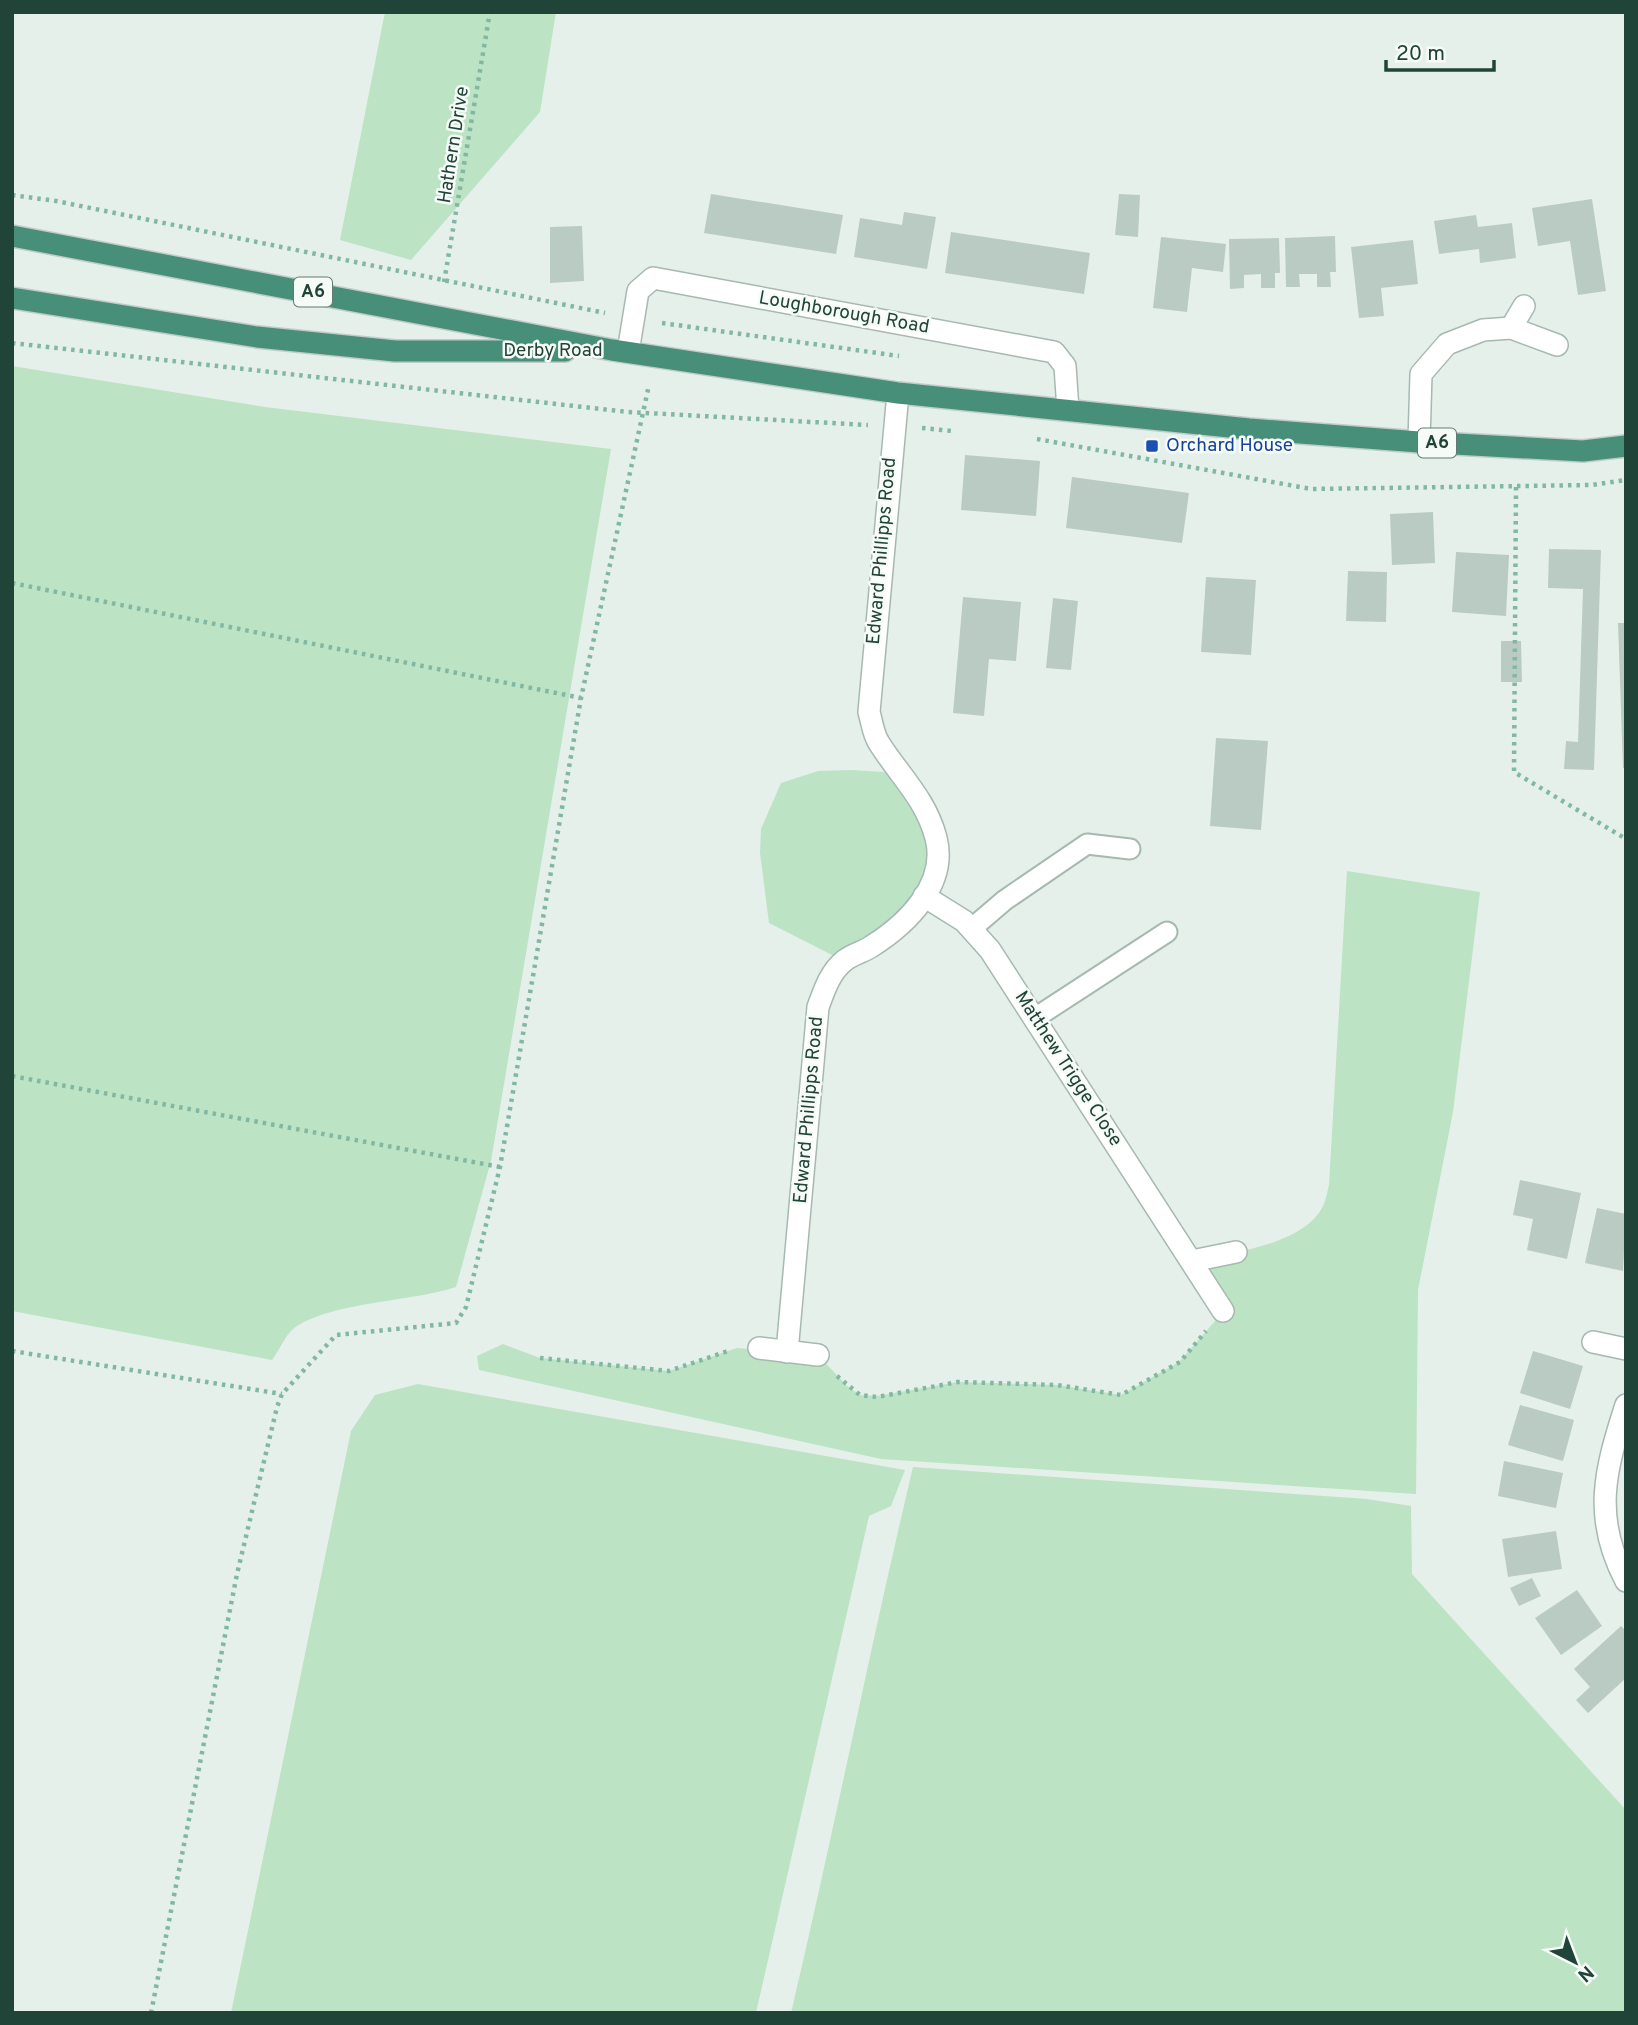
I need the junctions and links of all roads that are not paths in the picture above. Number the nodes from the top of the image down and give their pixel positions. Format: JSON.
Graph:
{"nodes":[{"id":1,"x":12,"y":236,"type":"edge"},
{"id":2,"x":12,"y":298,"type":"edge"},
{"id":3,"x":1524,"y":306,"type":"dead end"},
{"id":4,"x":1511,"y":328,"type":"junction"},
{"id":5,"x":1557,"y":345,"type":"dead end"},
{"id":6,"x":620,"y":351,"type":"junction"},
{"id":7,"x":898,"y":393,"type":"junction"},
{"id":8,"x":1068,"y":410,"type":"junction"},
{"id":9,"x":1419,"y":442,"type":"junction"},
{"id":10,"x":1626,"y":446,"type":"edge"},
{"id":11,"x":1130,"y":849,"type":"dead end"},
{"id":12,"x":925,"y":896,"type":"junction"},
{"id":13,"x":971,"y":929,"type":"junction"},
{"id":14,"x":1167,"y":932,"type":"dead end"},
{"id":15,"x":1035,"y":1018,"type":"junction"},
{"id":16,"x":1236,"y":1252,"type":"dead end"},
{"id":17,"x":1192,"y":1261,"type":"junction"},
{"id":18,"x":1223,"y":1311,"type":"road end"},
{"id":19,"x":1593,"y":1342,"type":"dead end"},
{"id":20,"x":760,"y":1348,"type":"road end"},
{"id":21,"x":1626,"y":1349,"type":"edge"},
{"id":22,"x":787,"y":1352,"type":"junction"},
{"id":23,"x":818,"y":1355,"type":"road end"},
{"id":24,"x":1626,"y":1405,"type":"edge"},
{"id":25,"x":1626,"y":1581,"type":"edge"}],
"edges":[{"from":1,"to":6,"type":"highway","name":"Derby Road","number":"A6"},
{"from":2,"to":6,"type":"highway","name":"Derby Road","number":"A6"},
{"from":3,"to":4,"type":"street"},
{"from":4,"to":5,"type":"street"},
{"from":4,"to":9,"type":"street"},
{"from":6,"to":7,"type":"highway","number":"A6"},
{"from":6,"to":8,"type":"street","name":"Loughborough Road"},
{"from":7,"to":8,"type":"highway","number":"A6"},
{"from":7,"to":12,"type":"street","name":"Edward Phillipps Road"},
{"from":8,"to":9,"type":"highway","number":"A6"},
{"from":9,"to":10,"type":"highway","number":"A6"},
{"from":11,"to":13,"type":"lane"},
{"from":12,"to":13,"type":"street","name":"Matthew Trigge Close"},
{"from":12,"to":22,"type":"street","name":"Edward Phillipps Road"},
{"from":13,"to":15,"type":"street","name":"Matthew Trigge Close"},
{"from":14,"to":15,"type":"lane"},
{"from":15,"to":17,"type":"street","name":"Matthew Trigge Close"},
{"from":16,"to":17,"type":"street"},
{"from":17,"to":18,"type":"street","name":"Matthew Trigge Close"},
{"from":19,"to":21,"type":"street"},
{"from":20,"to":22,"type":"street"},
{"from":22,"to":23,"type":"street"},
{"from":24,"to":25,"type":"street"}]}
